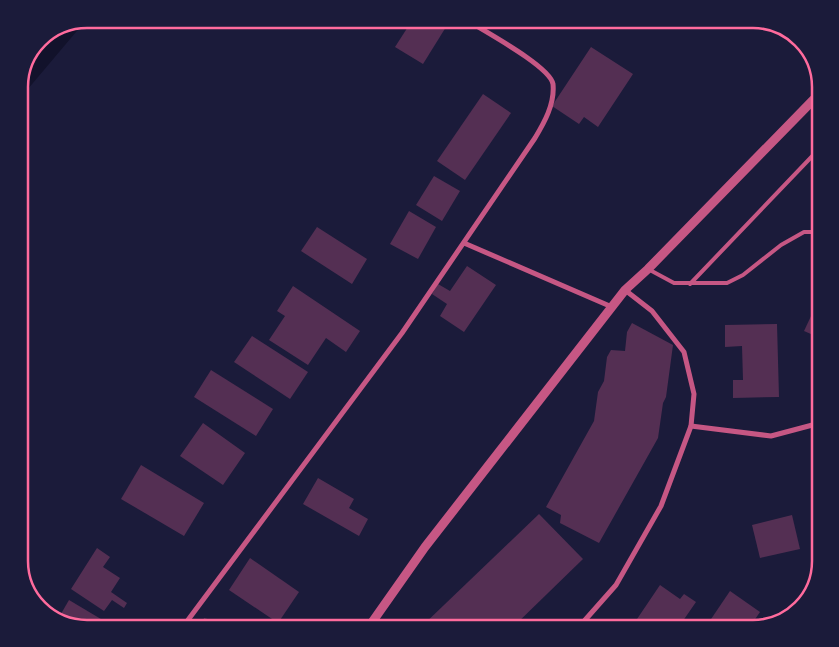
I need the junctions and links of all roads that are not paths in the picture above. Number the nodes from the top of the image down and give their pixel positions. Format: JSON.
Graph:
{"nodes":[{"id":1,"x":479,"y":28,"type":"edge"},
{"id":2,"x":812,"y":101,"type":"edge"},
{"id":3,"x":812,"y":156,"type":"edge"},
{"id":4,"x":812,"y":232,"type":"edge"},
{"id":5,"x":464,"y":243,"type":"junction"},
{"id":6,"x":648,"y":270,"type":"junction"},
{"id":7,"x":690,"y":284,"type":"junction"},
{"id":8,"x":625,"y":290,"type":"junction"},
{"id":9,"x":612,"y":307,"type":"junction"},
{"id":10,"x":812,"y":425,"type":"edge"},
{"id":11,"x":691,"y":426,"type":"junction"},
{"id":12,"x":188,"y":620,"type":"edge"},
{"id":13,"x":374,"y":620,"type":"edge"},
{"id":14,"x":585,"y":620,"type":"edge"}],
"edges":[{"from":1,"to":5,"type":"street"},
{"from":2,"to":6,"type":"street"},
{"from":3,"to":7,"type":"lane"},
{"from":4,"to":7,"type":"lane"},
{"from":5,"to":9,"type":"street"},
{"from":5,"to":12,"type":"street"},
{"from":6,"to":7,"type":"lane"},
{"from":6,"to":8,"type":"street"},
{"from":8,"to":9,"type":"street"},
{"from":8,"to":11,"type":"street"},
{"from":9,"to":13,"type":"street"},
{"from":10,"to":11,"type":"street"},
{"from":11,"to":14,"type":"street"}]}
